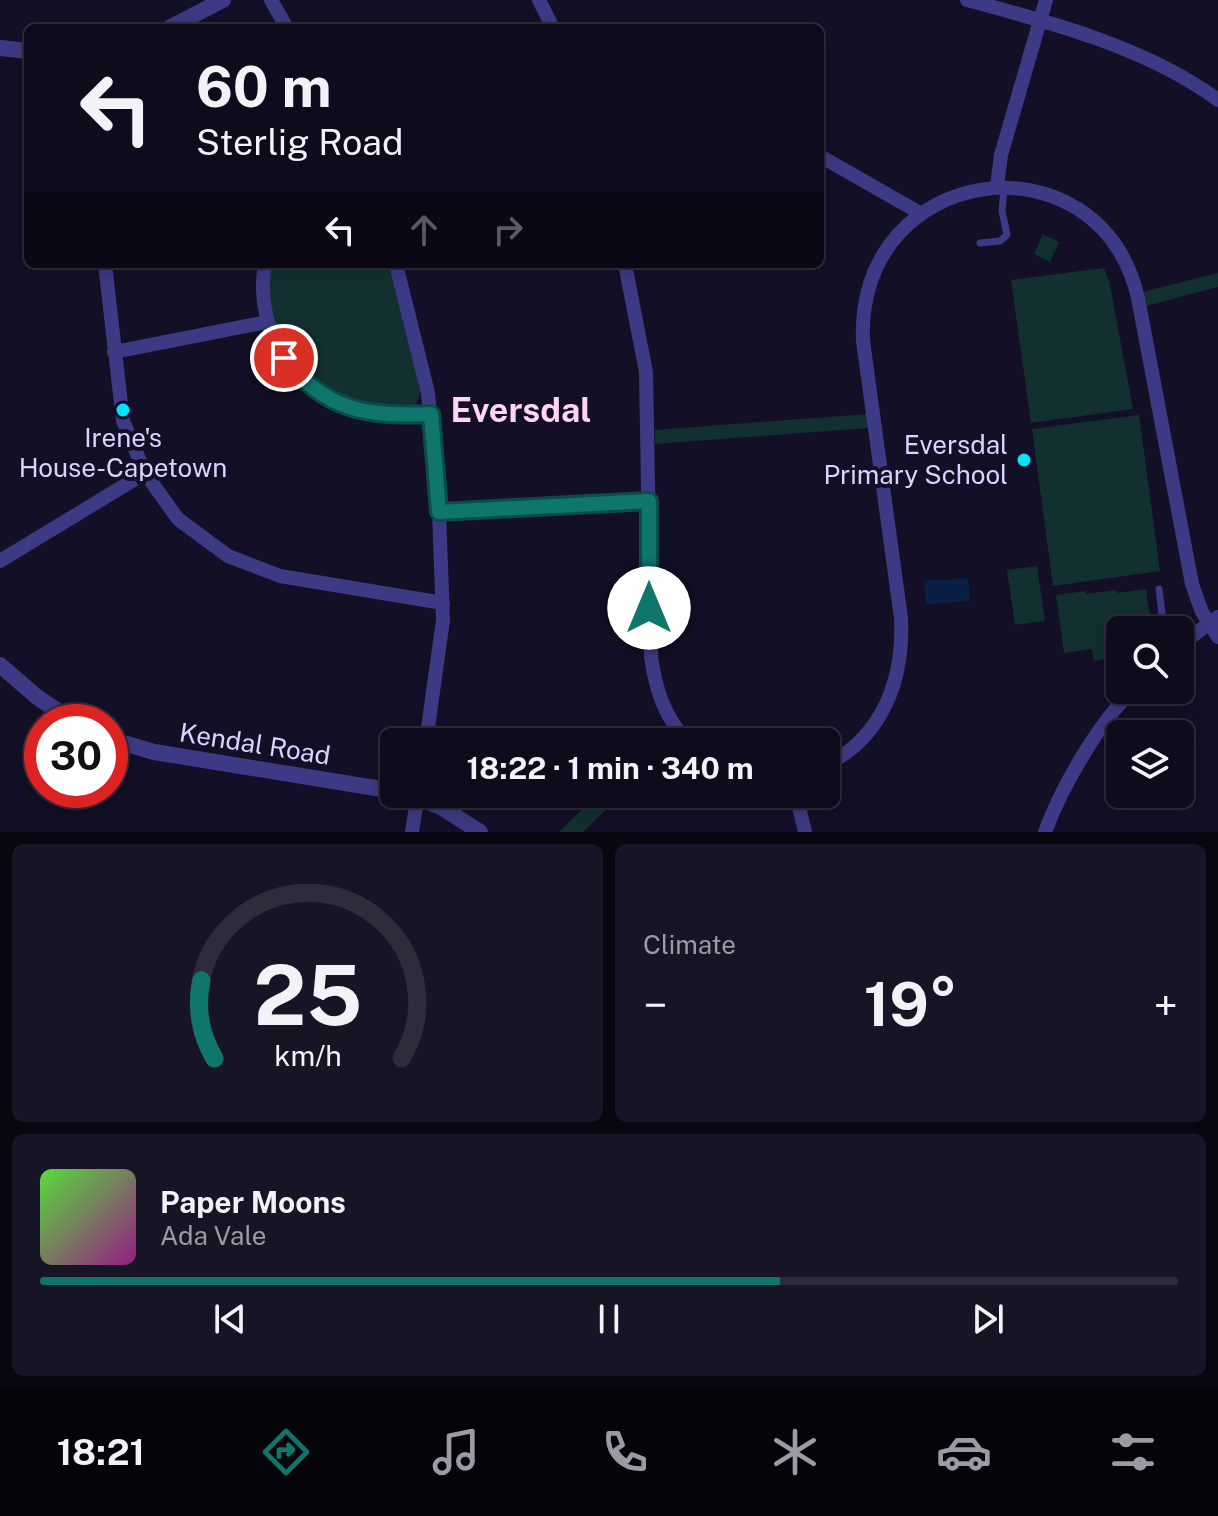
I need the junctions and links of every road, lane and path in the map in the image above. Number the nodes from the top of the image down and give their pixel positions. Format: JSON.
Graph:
{"nodes":[{"id":1,"x":223,"y":0,"type":"edge"},
{"id":2,"x":271,"y":0,"type":"edge"},
{"id":3,"x":539,"y":0,"type":"edge"},
{"id":4,"x":967,"y":0,"type":"edge"},
{"id":5,"x":1046,"y":0,"type":"edge"},
{"id":6,"x":1040,"y":19,"type":"junction"},
{"id":7,"x":177,"y":24,"type":"edge"},
{"id":8,"x":285,"y":24,"type":"edge"},
{"id":9,"x":551,"y":24,"type":"edge"},
{"id":10,"x":0,"y":48,"type":"edge"},
{"id":11,"x":24,"y":51,"type":"edge"},
{"id":12,"x":1218,"y":100,"type":"edge"},
{"id":13,"x":824,"y":158,"type":"edge"},
{"id":14,"x":1001,"y":186,"type":"junction"},
{"id":15,"x":920,"y":213,"type":"junction"},
{"id":16,"x":980,"y":243,"type":"dead end"},
{"id":17,"x":105,"y":268,"type":"edge"},
{"id":18,"x":264,"y":268,"type":"edge"},
{"id":19,"x":397,"y":268,"type":"edge"},
{"id":20,"x":626,"y":268,"type":"edge"},
{"id":21,"x":267,"y":322,"type":"junction"},
{"id":22,"x":114,"y":352,"type":"junction"},
{"id":23,"x":431,"y":414,"type":"junction"},
{"id":24,"x":145,"y":473,"type":"junction"},
{"id":25,"x":649,"y":501,"type":"junction"},
{"id":26,"x":439,"y":512,"type":"junction"},
{"id":27,"x":0,"y":561,"type":"edge"},
{"id":28,"x":1159,"y":589,"type":"dead end"},
{"id":29,"x":443,"y":603,"type":"junction"},
{"id":30,"x":1162,"y":616,"type":"edge"},
{"id":31,"x":1213,"y":620,"type":"edge"},
{"id":32,"x":1194,"y":634,"type":"edge"},
{"id":33,"x":1218,"y":637,"type":"edge"},
{"id":34,"x":0,"y":666,"type":"edge"},
{"id":35,"x":47,"y":704,"type":"edge"},
{"id":36,"x":1118,"y":704,"type":"edge"},
{"id":37,"x":428,"y":728,"type":"edge"},
{"id":38,"x":677,"y":728,"type":"edge"},
{"id":39,"x":128,"y":744,"type":"edge"},
{"id":40,"x":840,"y":758,"type":"edge"},
{"id":41,"x":380,"y":789,"type":"edge"},
{"id":42,"x":414,"y":808,"type":"edge"},
{"id":43,"x":441,"y":808,"type":"edge"},
{"id":44,"x":799,"y":808,"type":"edge"},
{"id":45,"x":412,"y":832,"type":"edge"},
{"id":46,"x":480,"y":832,"type":"edge"},
{"id":47,"x":805,"y":832,"type":"edge"},
{"id":48,"x":1045,"y":832,"type":"edge"}],
"edges":[{"from":1,"to":7,"type":"street"},
{"from":2,"to":8,"type":"street"},
{"from":3,"to":9,"type":"street"},
{"from":4,"to":6,"type":"street"},
{"from":5,"to":6,"type":"street"},
{"from":6,"to":12,"type":"street"},
{"from":6,"to":14,"type":"street"},
{"from":10,"to":11,"type":"street"},
{"from":13,"to":15,"type":"street"},
{"from":14,"to":15,"type":"street"},
{"from":14,"to":16,"type":"lane"},
{"from":14,"to":31,"type":"street"},
{"from":15,"to":40,"type":"street"},
{"from":17,"to":22,"type":"street"},
{"from":18,"to":21,"type":"street"},
{"from":19,"to":23,"type":"street"},
{"from":20,"to":25,"type":"street"},
{"from":21,"to":22,"type":"street"},
{"from":21,"to":23,"type":"street"},
{"from":22,"to":24,"type":"street"},
{"from":23,"to":26,"type":"street"},
{"from":24,"to":27,"type":"street"},
{"from":24,"to":29,"type":"street"},
{"from":25,"to":26,"type":"street"},
{"from":25,"to":38,"type":"street"},
{"from":26,"to":29,"type":"street"},
{"from":28,"to":30,"type":"lane"},
{"from":29,"to":37,"type":"street"},
{"from":31,"to":32,"type":"street"},
{"from":31,"to":33,"type":"street"},
{"from":34,"to":35,"type":"street"},
{"from":36,"to":48,"type":"street"},
{"from":39,"to":41,"type":"street","name":"Kendal Road"},
{"from":42,"to":45,"type":"street"},
{"from":43,"to":46,"type":"street"},
{"from":44,"to":47,"type":"street"}]}
